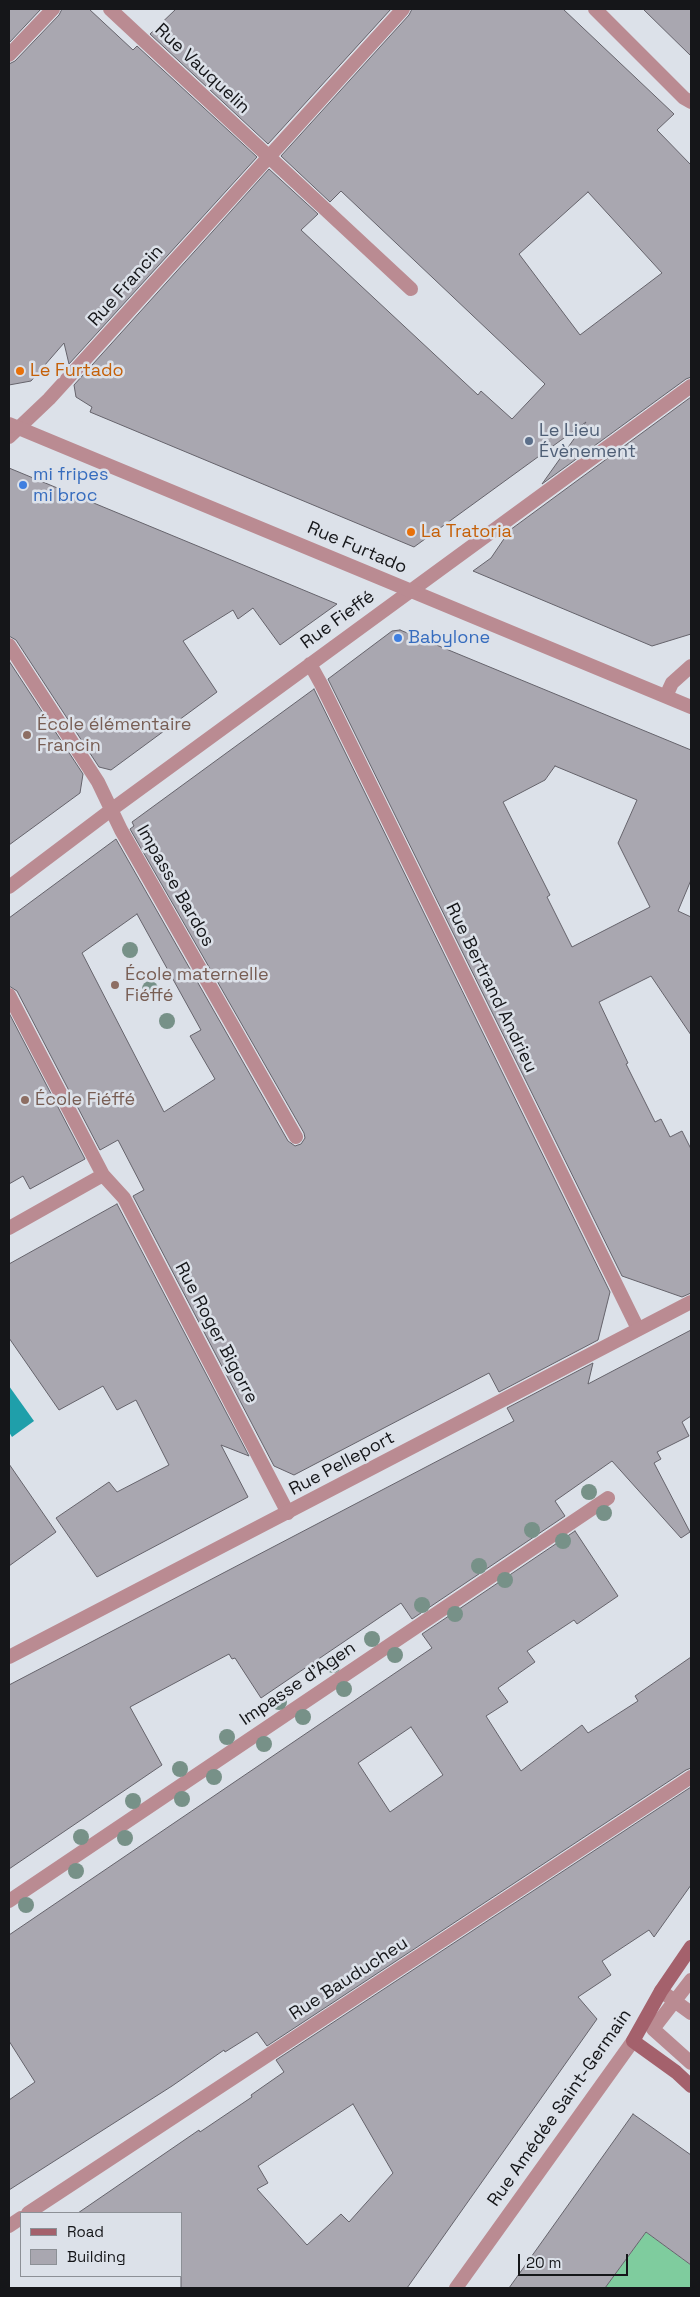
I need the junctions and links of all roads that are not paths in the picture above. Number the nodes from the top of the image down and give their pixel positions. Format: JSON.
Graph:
{"nodes":[{"id":1,"x":53,"y":9,"type":"edge"},
{"id":2,"x":110,"y":9,"type":"edge"},
{"id":3,"x":403,"y":9,"type":"edge"},
{"id":4,"x":595,"y":9,"type":"edge"},
{"id":5,"x":9,"y":55,"type":"edge"},
{"id":6,"x":691,"y":102,"type":"edge"},
{"id":7,"x":269,"y":157,"type":"junction"},
{"id":8,"x":411,"y":289,"type":"dead end"},
{"id":9,"x":691,"y":386,"type":"edge"},
{"id":10,"x":12,"y":430,"type":"edge"},
{"id":11,"x":411,"y":591,"type":"junction"},
{"id":12,"x":9,"y":645,"type":"edge"},
{"id":13,"x":310,"y":664,"type":"junction"},
{"id":14,"x":691,"y":666,"type":"edge"},
{"id":15,"x":666,"y":696,"type":"junction"},
{"id":16,"x":691,"y":706,"type":"edge"},
{"id":17,"x":111,"y":810,"type":"junction"},
{"id":18,"x":9,"y":888,"type":"edge"},
{"id":19,"x":9,"y":996,"type":"edge"},
{"id":20,"x":296,"y":1137,"type":"dead end"},
{"id":21,"x":103,"y":1175,"type":"junction"},
{"id":22,"x":9,"y":1228,"type":"edge"},
{"id":23,"x":691,"y":1302,"type":"edge"},
{"id":24,"x":638,"y":1329,"type":"junction"},
{"id":25,"x":608,"y":1498,"type":"dead end"},
{"id":26,"x":288,"y":1513,"type":"junction"},
{"id":27,"x":9,"y":1657,"type":"edge"},
{"id":28,"x":691,"y":1776,"type":"edge"},
{"id":29,"x":9,"y":1901,"type":"edge"},
{"id":30,"x":691,"y":1947,"type":"edge"},
{"id":31,"x":691,"y":1980,"type":"edge"},
{"id":32,"x":661,"y":1991,"type":"junction"},
{"id":33,"x":676,"y":2002,"type":"junction"},
{"id":34,"x":691,"y":2013,"type":"edge"},
{"id":35,"x":633,"y":2041,"type":"junction"},
{"id":36,"x":691,"y":2063,"type":"edge"},
{"id":37,"x":691,"y":2086,"type":"edge"},
{"id":38,"x":30,"y":2212,"type":"edge"},
{"id":39,"x":20,"y":2219,"type":"edge"},
{"id":40,"x":9,"y":2226,"type":"edge"},
{"id":41,"x":456,"y":2288,"type":"edge"}],
"edges":[{"from":1,"to":5,"type":"street"},
{"from":2,"to":7,"type":"street","name":"Rue Vauquelin"},
{"from":3,"to":7,"type":"street","name":"Rue Francin"},
{"from":4,"to":6,"type":"street"},
{"from":7,"to":8,"type":"street"},
{"from":7,"to":10,"type":"street","name":"Rue Francin"},
{"from":9,"to":11,"type":"street","name":"Rue Fieffé"},
{"from":10,"to":11,"type":"street","name":"Rue Furtado"},
{"from":11,"to":13,"type":"street","name":"Rue Fieffé"},
{"from":11,"to":15,"type":"street","name":"Rue Furtado"},
{"from":12,"to":17,"type":"street","name":"Impasse Bardos"},
{"from":13,"to":17,"type":"street","name":"Rue Fieffé"},
{"from":13,"to":24,"type":"street","name":"Rue Bertrand Andrieu"},
{"from":14,"to":15,"type":"street"},
{"from":15,"to":16,"type":"street","name":"Rue Furtado"},
{"from":17,"to":18,"type":"street","name":"Rue Fieffé"},
{"from":17,"to":20,"type":"street","name":"Impasse Bardos"},
{"from":19,"to":21,"type":"street","name":"Rue Roger Bigorre"},
{"from":21,"to":22,"type":"street"},
{"from":21,"to":26,"type":"street","name":"Rue Roger Bigorre"},
{"from":23,"to":24,"type":"street","name":"Rue Pelleport"},
{"from":24,"to":26,"type":"street","name":"Rue Pelleport"},
{"from":25,"to":29,"type":"street","name":"Impasse d'Agen"},
{"from":26,"to":27,"type":"street","name":"Rue Pelleport"},
{"from":28,"to":38,"type":"street","name":"Rue Bauducheu"},
{"from":30,"to":32,"type":"main road","name":"Rue Amédée Saint-Germain"},
{"from":31,"to":33,"type":"street","name":"Rue Amédée Saint-Germain"},
{"from":32,"to":33,"type":"street"},
{"from":32,"to":35,"type":"main road","name":"Rue Amédée Saint-Germain"},
{"from":33,"to":34,"type":"street"},
{"from":33,"to":36,"type":"street","name":"Rue Amédée Saint-Germain"},
{"from":35,"to":37,"type":"main road"},
{"from":35,"to":41,"type":"street","name":"Rue Amédée Saint-Germain"},
{"from":39,"to":40,"type":"street"}]}
